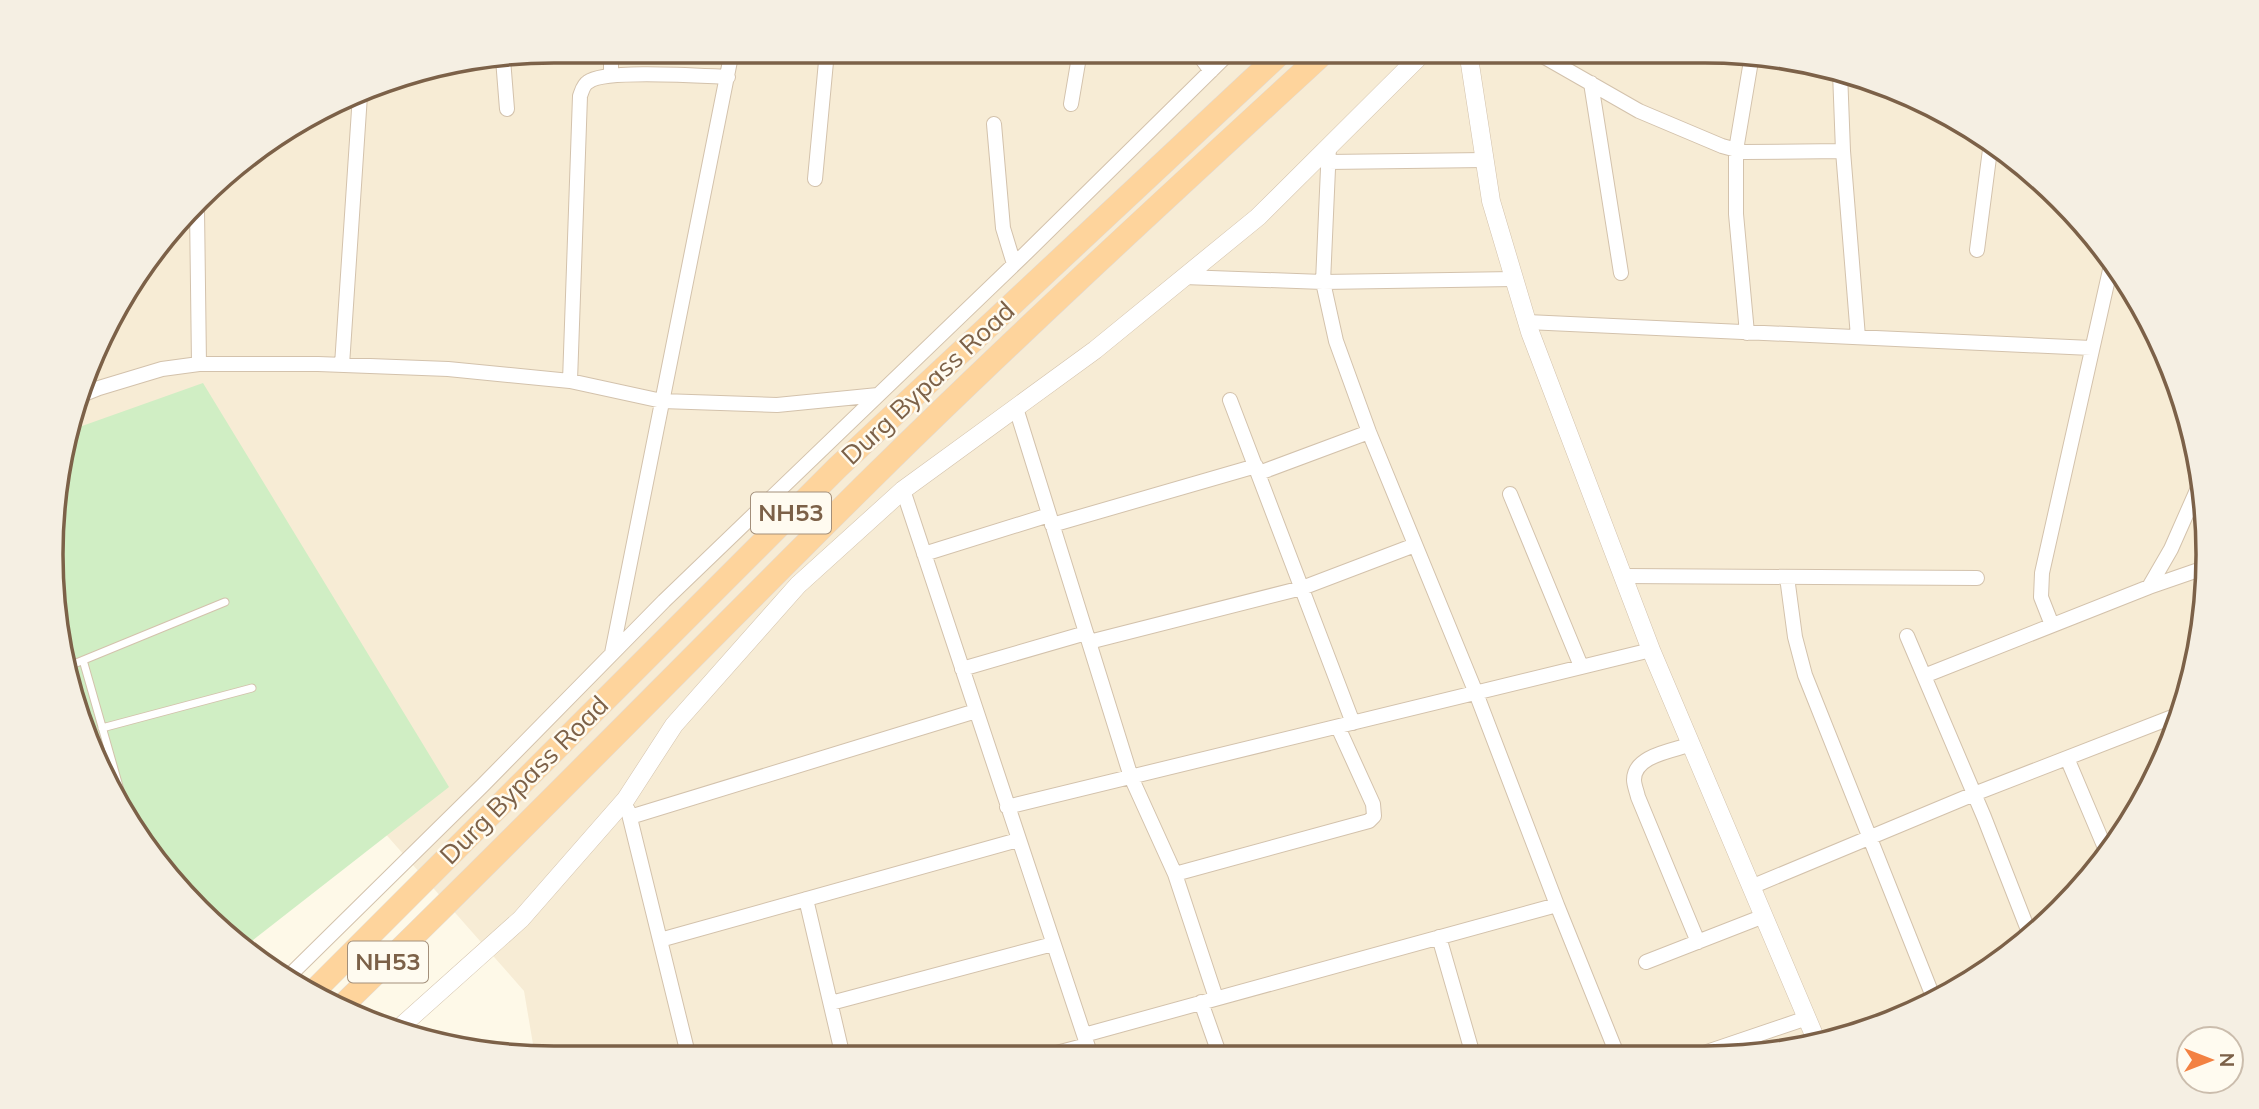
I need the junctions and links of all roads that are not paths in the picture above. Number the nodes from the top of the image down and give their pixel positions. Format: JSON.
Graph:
{"nodes":[{"id":1,"x":611,"y":63,"type":"edge"},
{"id":2,"x":730,"y":63,"type":"edge"},
{"id":3,"x":826,"y":63,"type":"edge"},
{"id":4,"x":1078,"y":63,"type":"edge"},
{"id":5,"x":1205,"y":63,"type":"edge"},
{"id":6,"x":1219,"y":63,"type":"edge"},
{"id":7,"x":1270,"y":63,"type":"edge"},
{"id":8,"x":1313,"y":63,"type":"edge"},
{"id":9,"x":1414,"y":63,"type":"edge"},
{"id":10,"x":1470,"y":63,"type":"edge"},
{"id":11,"x":1555,"y":63,"type":"edge"},
{"id":12,"x":1750,"y":65,"type":"edge"},
{"id":13,"x":504,"y":66,"type":"edge"},
{"id":14,"x":1211,"y":71,"type":"junction"},
{"id":15,"x":611,"y":75,"type":"junction"},
{"id":16,"x":728,"y":77,"type":"junction"},
{"id":17,"x":1591,"y":83,"type":"junction"},
{"id":18,"x":1840,"y":83,"type":"edge"},
{"id":19,"x":359,"y":103,"type":"edge"},
{"id":20,"x":1071,"y":104,"type":"dead end"},
{"id":21,"x":507,"y":109,"type":"dead end"},
{"id":22,"x":994,"y":124,"type":"dead end"},
{"id":23,"x":1736,"y":150,"type":"junction"},
{"id":24,"x":1843,"y":150,"type":"junction"},
{"id":25,"x":1329,"y":154,"type":"junction"},
{"id":26,"x":1990,"y":155,"type":"edge"},
{"id":27,"x":1485,"y":160,"type":"junction"},
{"id":28,"x":815,"y":179,"type":"dead end"},
{"id":29,"x":197,"y":217,"type":"edge"},
{"id":30,"x":1978,"y":250,"type":"dead end"},
{"id":31,"x":1014,"y":264,"type":"junction"},
{"id":32,"x":1621,"y":273,"type":"dead end"},
{"id":33,"x":2109,"y":275,"type":"edge"},
{"id":34,"x":1184,"y":277,"type":"junction"},
{"id":35,"x":1514,"y":279,"type":"junction"},
{"id":36,"x":1323,"y":282,"type":"junction"},
{"id":37,"x":1527,"y":322,"type":"junction"},
{"id":38,"x":1747,"y":333,"type":"junction"},
{"id":39,"x":1858,"y":337,"type":"junction"},
{"id":40,"x":2091,"y":348,"type":"junction"},
{"id":41,"x":199,"y":364,"type":"junction"},
{"id":42,"x":342,"y":365,"type":"junction"},
{"id":43,"x":570,"y":381,"type":"junction"},
{"id":44,"x":91,"y":391,"type":"edge"},
{"id":45,"x":878,"y":395,"type":"junction"},
{"id":46,"x":1230,"y":400,"type":"dead end"},
{"id":47,"x":662,"y":401,"type":"junction"},
{"id":48,"x":1016,"y":408,"type":"junction"},
{"id":49,"x":1369,"y":432,"type":"junction"},
{"id":50,"x":1257,"y":470,"type":"junction"},
{"id":51,"x":903,"y":490,"type":"junction"},
{"id":52,"x":1510,"y":494,"type":"dead end"},
{"id":53,"x":2193,"y":499,"type":"edge"},
{"id":54,"x":1051,"y":520,"type":"junction"},
{"id":55,"x":1415,"y":545,"type":"junction"},
{"id":56,"x":924,"y":554,"type":"junction"},
{"id":57,"x":2195,"y":571,"type":"edge"},
{"id":58,"x":1624,"y":576,"type":"junction"},
{"id":59,"x":1787,"y":577,"type":"junction"},
{"id":60,"x":1977,"y":578,"type":"dead end"},
{"id":61,"x":2149,"y":587,"type":"junction"},
{"id":62,"x":1302,"y":588,"type":"junction"},
{"id":63,"x":225,"y":602,"type":"dead end"},
{"id":64,"x":2052,"y":625,"type":"junction"},
{"id":65,"x":1907,"y":636,"type":"dead end"},
{"id":66,"x":1087,"y":637,"type":"junction"},
{"id":67,"x":1650,"y":650,"type":"junction"},
{"id":68,"x":611,"y":655,"type":"junction"},
{"id":69,"x":83,"y":660,"type":"junction"},
{"id":70,"x":75,"y":663,"type":"edge"},
{"id":71,"x":1581,"y":666,"type":"junction"},
{"id":72,"x":962,"y":669,"type":"junction"},
{"id":73,"x":1924,"y":676,"type":"junction"},
{"id":74,"x":252,"y":688,"type":"dead end"},
{"id":75,"x":1476,"y":693,"type":"junction"},
{"id":76,"x":976,"y":711,"type":"junction"},
{"id":77,"x":2167,"y":720,"type":"edge"},
{"id":78,"x":1353,"y":723,"type":"junction"},
{"id":79,"x":1338,"y":727,"type":"junction"},
{"id":80,"x":102,"y":728,"type":"junction"},
{"id":81,"x":1692,"y":744,"type":"junction"},
{"id":82,"x":2067,"y":758,"type":"junction"},
{"id":83,"x":116,"y":775,"type":"edge"},
{"id":84,"x":1131,"y":777,"type":"junction"},
{"id":85,"x":1974,"y":794,"type":"junction"},
{"id":86,"x":626,"y":799,"type":"junction"},
{"id":87,"x":1007,"y":807,"type":"junction"},
{"id":88,"x":630,"y":817,"type":"junction"},
{"id":89,"x":1871,"y":837,"type":"junction"},
{"id":90,"x":1018,"y":840,"type":"junction"},
{"id":91,"x":2103,"y":842,"type":"edge"},
{"id":92,"x":1175,"y":874,"type":"junction"},
{"id":93,"x":1751,"y":887,"type":"junction"},
{"id":94,"x":806,"y":899,"type":"junction"},
{"id":95,"x":1557,"y":905,"type":"junction"},
{"id":96,"x":1764,"y":916,"type":"junction"},
{"id":97,"x":2026,"y":926,"type":"edge"},
{"id":98,"x":1439,"y":937,"type":"junction"},
{"id":99,"x":660,"y":940,"type":"junction"},
{"id":100,"x":1698,"y":942,"type":"junction"},
{"id":101,"x":1053,"y":944,"type":"junction"},
{"id":102,"x":1646,"y":962,"type":"dead end"},
{"id":103,"x":294,"y":971,"type":"edge"},
{"id":104,"x":319,"y":985,"type":"edge"},
{"id":105,"x":1931,"y":990,"type":"edge"},
{"id":106,"x":1216,"y":998,"type":"junction"},
{"id":107,"x":348,"y":1000,"type":"edge"},
{"id":108,"x":1201,"y":1002,"type":"junction"},
{"id":109,"x":831,"y":1003,"type":"junction"},
{"id":110,"x":1807,"y":1018,"type":"junction"},
{"id":111,"x":405,"y":1023,"type":"edge"},
{"id":112,"x":1813,"y":1034,"type":"edge"},
{"id":113,"x":1088,"y":1045,"type":"edge"},
{"id":114,"x":1727,"y":1045,"type":"edge"},
{"id":115,"x":686,"y":1046,"type":"edge"},
{"id":116,"x":841,"y":1046,"type":"edge"},
{"id":117,"x":1216,"y":1046,"type":"edge"},
{"id":118,"x":1470,"y":1046,"type":"edge"},
{"id":119,"x":1614,"y":1046,"type":"edge"}],
"edges":[{"from":1,"to":15,"type":"street"},
{"from":2,"to":16,"type":"street"},
{"from":3,"to":28,"type":"street"},
{"from":4,"to":20,"type":"street"},
{"from":5,"to":14,"type":"street"},
{"from":6,"to":14,"type":"street"},
{"from":7,"to":104,"type":"highway","name":"Durg Bypass Road","number":"NH53"},
{"from":8,"to":107,"type":"highway","name":"Durg Bypass Road","number":"NH53"},
{"from":9,"to":25,"type":"street"},
{"from":10,"to":27,"type":"street"},
{"from":11,"to":17,"type":"street"},
{"from":12,"to":23,"type":"street"},
{"from":13,"to":21,"type":"street"},
{"from":14,"to":31,"type":"street"},
{"from":15,"to":16,"type":"street"},
{"from":15,"to":43,"type":"street"},
{"from":16,"to":47,"type":"street"},
{"from":17,"to":23,"type":"street"},
{"from":17,"to":32,"type":"street"},
{"from":18,"to":24,"type":"street"},
{"from":19,"to":42,"type":"street"},
{"from":22,"to":31,"type":"street"},
{"from":23,"to":24,"type":"street"},
{"from":23,"to":38,"type":"street"},
{"from":24,"to":39,"type":"street"},
{"from":25,"to":27,"type":"street"},
{"from":25,"to":34,"type":"street"},
{"from":25,"to":36,"type":"street"},
{"from":26,"to":30,"type":"street"},
{"from":27,"to":35,"type":"street"},
{"from":29,"to":41,"type":"street"},
{"from":31,"to":45,"type":"street"},
{"from":33,"to":40,"type":"street"},
{"from":34,"to":36,"type":"street"},
{"from":34,"to":48,"type":"street"},
{"from":35,"to":36,"type":"street"},
{"from":35,"to":37,"type":"street"},
{"from":36,"to":49,"type":"street"},
{"from":37,"to":38,"type":"street"},
{"from":37,"to":58,"type":"street"},
{"from":38,"to":39,"type":"street"},
{"from":39,"to":40,"type":"street"},
{"from":40,"to":64,"type":"street"},
{"from":41,"to":42,"type":"street"},
{"from":41,"to":44,"type":"street"},
{"from":42,"to":43,"type":"street"},
{"from":43,"to":47,"type":"street"},
{"from":45,"to":47,"type":"street"},
{"from":45,"to":68,"type":"street"},
{"from":46,"to":50,"type":"street"},
{"from":47,"to":68,"type":"street"},
{"from":48,"to":51,"type":"street"},
{"from":48,"to":54,"type":"street"},
{"from":49,"to":50,"type":"street"},
{"from":49,"to":55,"type":"street"},
{"from":50,"to":54,"type":"street"},
{"from":50,"to":62,"type":"street"},
{"from":51,"to":56,"type":"street"},
{"from":51,"to":86,"type":"street"},
{"from":52,"to":71,"type":"street"},
{"from":53,"to":61,"type":"street"},
{"from":54,"to":56,"type":"street"},
{"from":54,"to":66,"type":"street"},
{"from":55,"to":62,"type":"street"},
{"from":55,"to":75,"type":"street"},
{"from":56,"to":72,"type":"street"},
{"from":57,"to":61,"type":"street"},
{"from":58,"to":59,"type":"street"},
{"from":58,"to":67,"type":"street"},
{"from":59,"to":60,"type":"street"},
{"from":59,"to":89,"type":"street"},
{"from":61,"to":64,"type":"street"},
{"from":62,"to":66,"type":"street"},
{"from":62,"to":78,"type":"street"},
{"from":63,"to":69,"type":"lane"},
{"from":64,"to":73,"type":"street"},
{"from":65,"to":73,"type":"street"},
{"from":66,"to":72,"type":"street"},
{"from":66,"to":84,"type":"street"},
{"from":67,"to":71,"type":"street"},
{"from":67,"to":81,"type":"street"},
{"from":68,"to":103,"type":"street"},
{"from":69,"to":70,"type":"lane"},
{"from":69,"to":80,"type":"lane"},
{"from":71,"to":75,"type":"street"},
{"from":72,"to":76,"type":"street"},
{"from":73,"to":85,"type":"street"},
{"from":74,"to":80,"type":"lane"},
{"from":75,"to":78,"type":"street"},
{"from":75,"to":95,"type":"street"},
{"from":76,"to":87,"type":"street"},
{"from":76,"to":88,"type":"street"},
{"from":77,"to":82,"type":"street"},
{"from":78,"to":79,"type":"street"},
{"from":79,"to":84,"type":"street"},
{"from":79,"to":92,"type":"street"},
{"from":80,"to":83,"type":"lane"},
{"from":81,"to":93,"type":"street"},
{"from":81,"to":100,"type":"street"},
{"from":82,"to":85,"type":"street"},
{"from":82,"to":91,"type":"street"},
{"from":84,"to":87,"type":"street"},
{"from":84,"to":92,"type":"street"},
{"from":85,"to":89,"type":"street"},
{"from":85,"to":97,"type":"street"},
{"from":86,"to":88,"type":"street"},
{"from":86,"to":111,"type":"street"},
{"from":87,"to":90,"type":"street"},
{"from":88,"to":99,"type":"street"},
{"from":89,"to":93,"type":"street"},
{"from":89,"to":105,"type":"street"},
{"from":90,"to":94,"type":"street"},
{"from":90,"to":101,"type":"street"},
{"from":92,"to":106,"type":"street"},
{"from":93,"to":96,"type":"street"},
{"from":94,"to":99,"type":"street"},
{"from":94,"to":109,"type":"street"},
{"from":95,"to":98,"type":"street"},
{"from":95,"to":119,"type":"street"},
{"from":96,"to":100,"type":"street"},
{"from":96,"to":110,"type":"street"},
{"from":98,"to":106,"type":"street"},
{"from":98,"to":118,"type":"street"},
{"from":99,"to":115,"type":"street"},
{"from":100,"to":102,"type":"street"},
{"from":101,"to":109,"type":"street"},
{"from":101,"to":113,"type":"street"},
{"from":106,"to":108,"type":"street"},
{"from":108,"to":113,"type":"street"},
{"from":108,"to":117,"type":"street"},
{"from":109,"to":116,"type":"street"},
{"from":110,"to":112,"type":"street"},
{"from":110,"to":114,"type":"street"}]}
